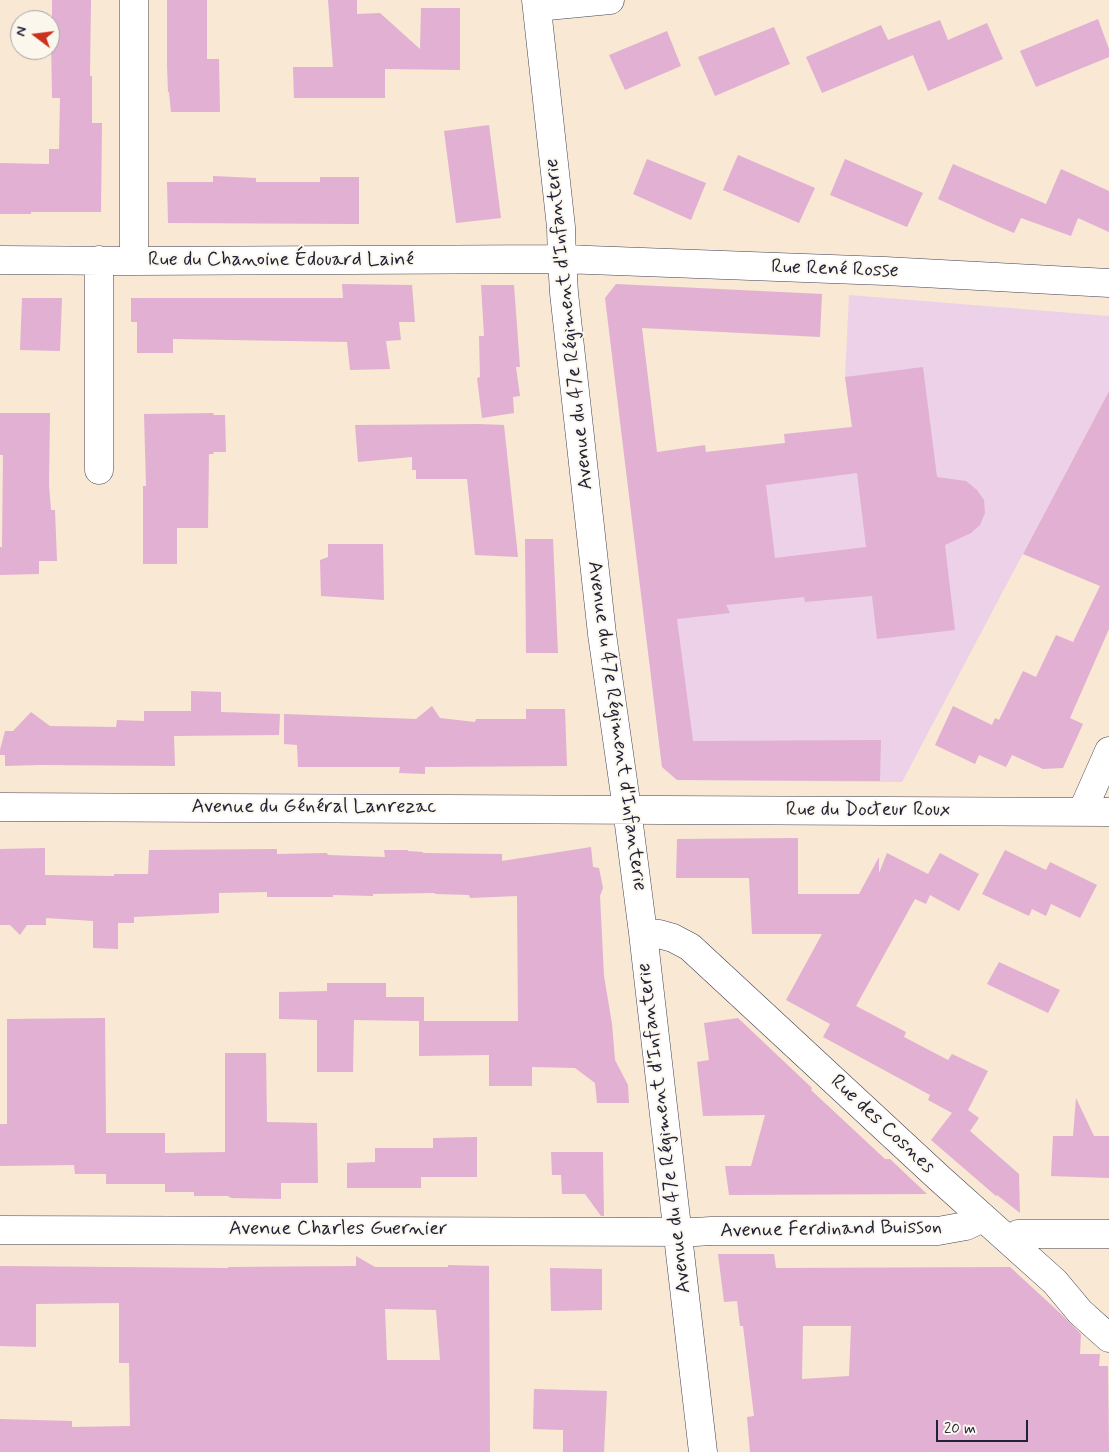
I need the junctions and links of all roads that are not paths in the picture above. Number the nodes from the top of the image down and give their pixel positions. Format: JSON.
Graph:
{"nodes":[{"id":1,"x":134,"y":0,"type":"edge"},
{"id":2,"x":610,"y":0,"type":"edge"},
{"id":3,"x":536,"y":3,"type":"edge"},
{"id":4,"x":562,"y":259,"type":"junction"},
{"id":5,"x":0,"y":260,"type":"edge"},
{"id":6,"x":98,"y":260,"type":"junction"},
{"id":7,"x":134,"y":261,"type":"junction"},
{"id":8,"x":1109,"y":283,"type":"edge"},
{"id":9,"x":99,"y":470,"type":"dead end"},
{"id":10,"x":1109,"y":751,"type":"edge"},
{"id":11,"x":0,"y":807,"type":"edge"},
{"id":12,"x":627,"y":809,"type":"junction"},
{"id":13,"x":1082,"y":812,"type":"junction"},
{"id":14,"x":1109,"y":812,"type":"edge"},
{"id":15,"x":643,"y":933,"type":"junction"},
{"id":16,"x":982,"y":1218,"type":"junction"},
{"id":17,"x":0,"y":1230,"type":"edge"},
{"id":18,"x":677,"y":1231,"type":"junction"},
{"id":19,"x":1109,"y":1234,"type":"edge"},
{"id":20,"x":1010,"y":1241,"type":"junction"},
{"id":21,"x":1109,"y":1338,"type":"edge"},
{"id":22,"x":703,"y":1452,"type":"edge"}],
"edges":[{"from":1,"to":7,"type":"street"},
{"from":2,"to":3,"type":"street"},
{"from":3,"to":4,"type":"street","name":"Avenue du 47e Régiment d'Infanterie"},
{"from":4,"to":7,"type":"street","name":"Rue du Chanoine Édouard Lainé"},
{"from":4,"to":8,"type":"street","name":"Rue René Rosse"},
{"from":4,"to":12,"type":"street","name":"Avenue du 47e Régiment d'Infanterie"},
{"from":5,"to":6,"type":"street","name":"Rue du Chanoine Édouard Lainé"},
{"from":6,"to":7,"type":"street","name":"Rue du Chanoine Édouard Lainé"},
{"from":6,"to":9,"type":"street"},
{"from":10,"to":13,"type":"street"},
{"from":11,"to":12,"type":"street","name":"Avenue du Général Lanrezac"},
{"from":12,"to":13,"type":"street","name":"Rue du Docteur Roux"},
{"from":12,"to":15,"type":"street","name":"Avenue du 47e Régiment d'Infanterie"},
{"from":13,"to":14,"type":"street","name":"Rue du Docteur Roux"},
{"from":15,"to":16,"type":"street","name":"Rue des Cosnes"},
{"from":15,"to":18,"type":"street","name":"Avenue du 47e Régiment d'Infanterie"},
{"from":16,"to":18,"type":"street","name":"Avenue Ferdinand Buisson"},
{"from":16,"to":20,"type":"street","name":"Rue des Cosnes"},
{"from":17,"to":18,"type":"street","name":"Avenue Charles Guernier"},
{"from":18,"to":22,"type":"street","name":"Avenue du 47e Régiment d'Infanterie"},
{"from":19,"to":20,"type":"street"},
{"from":20,"to":21,"type":"street","name":"Rue des Cosnes"}]}
